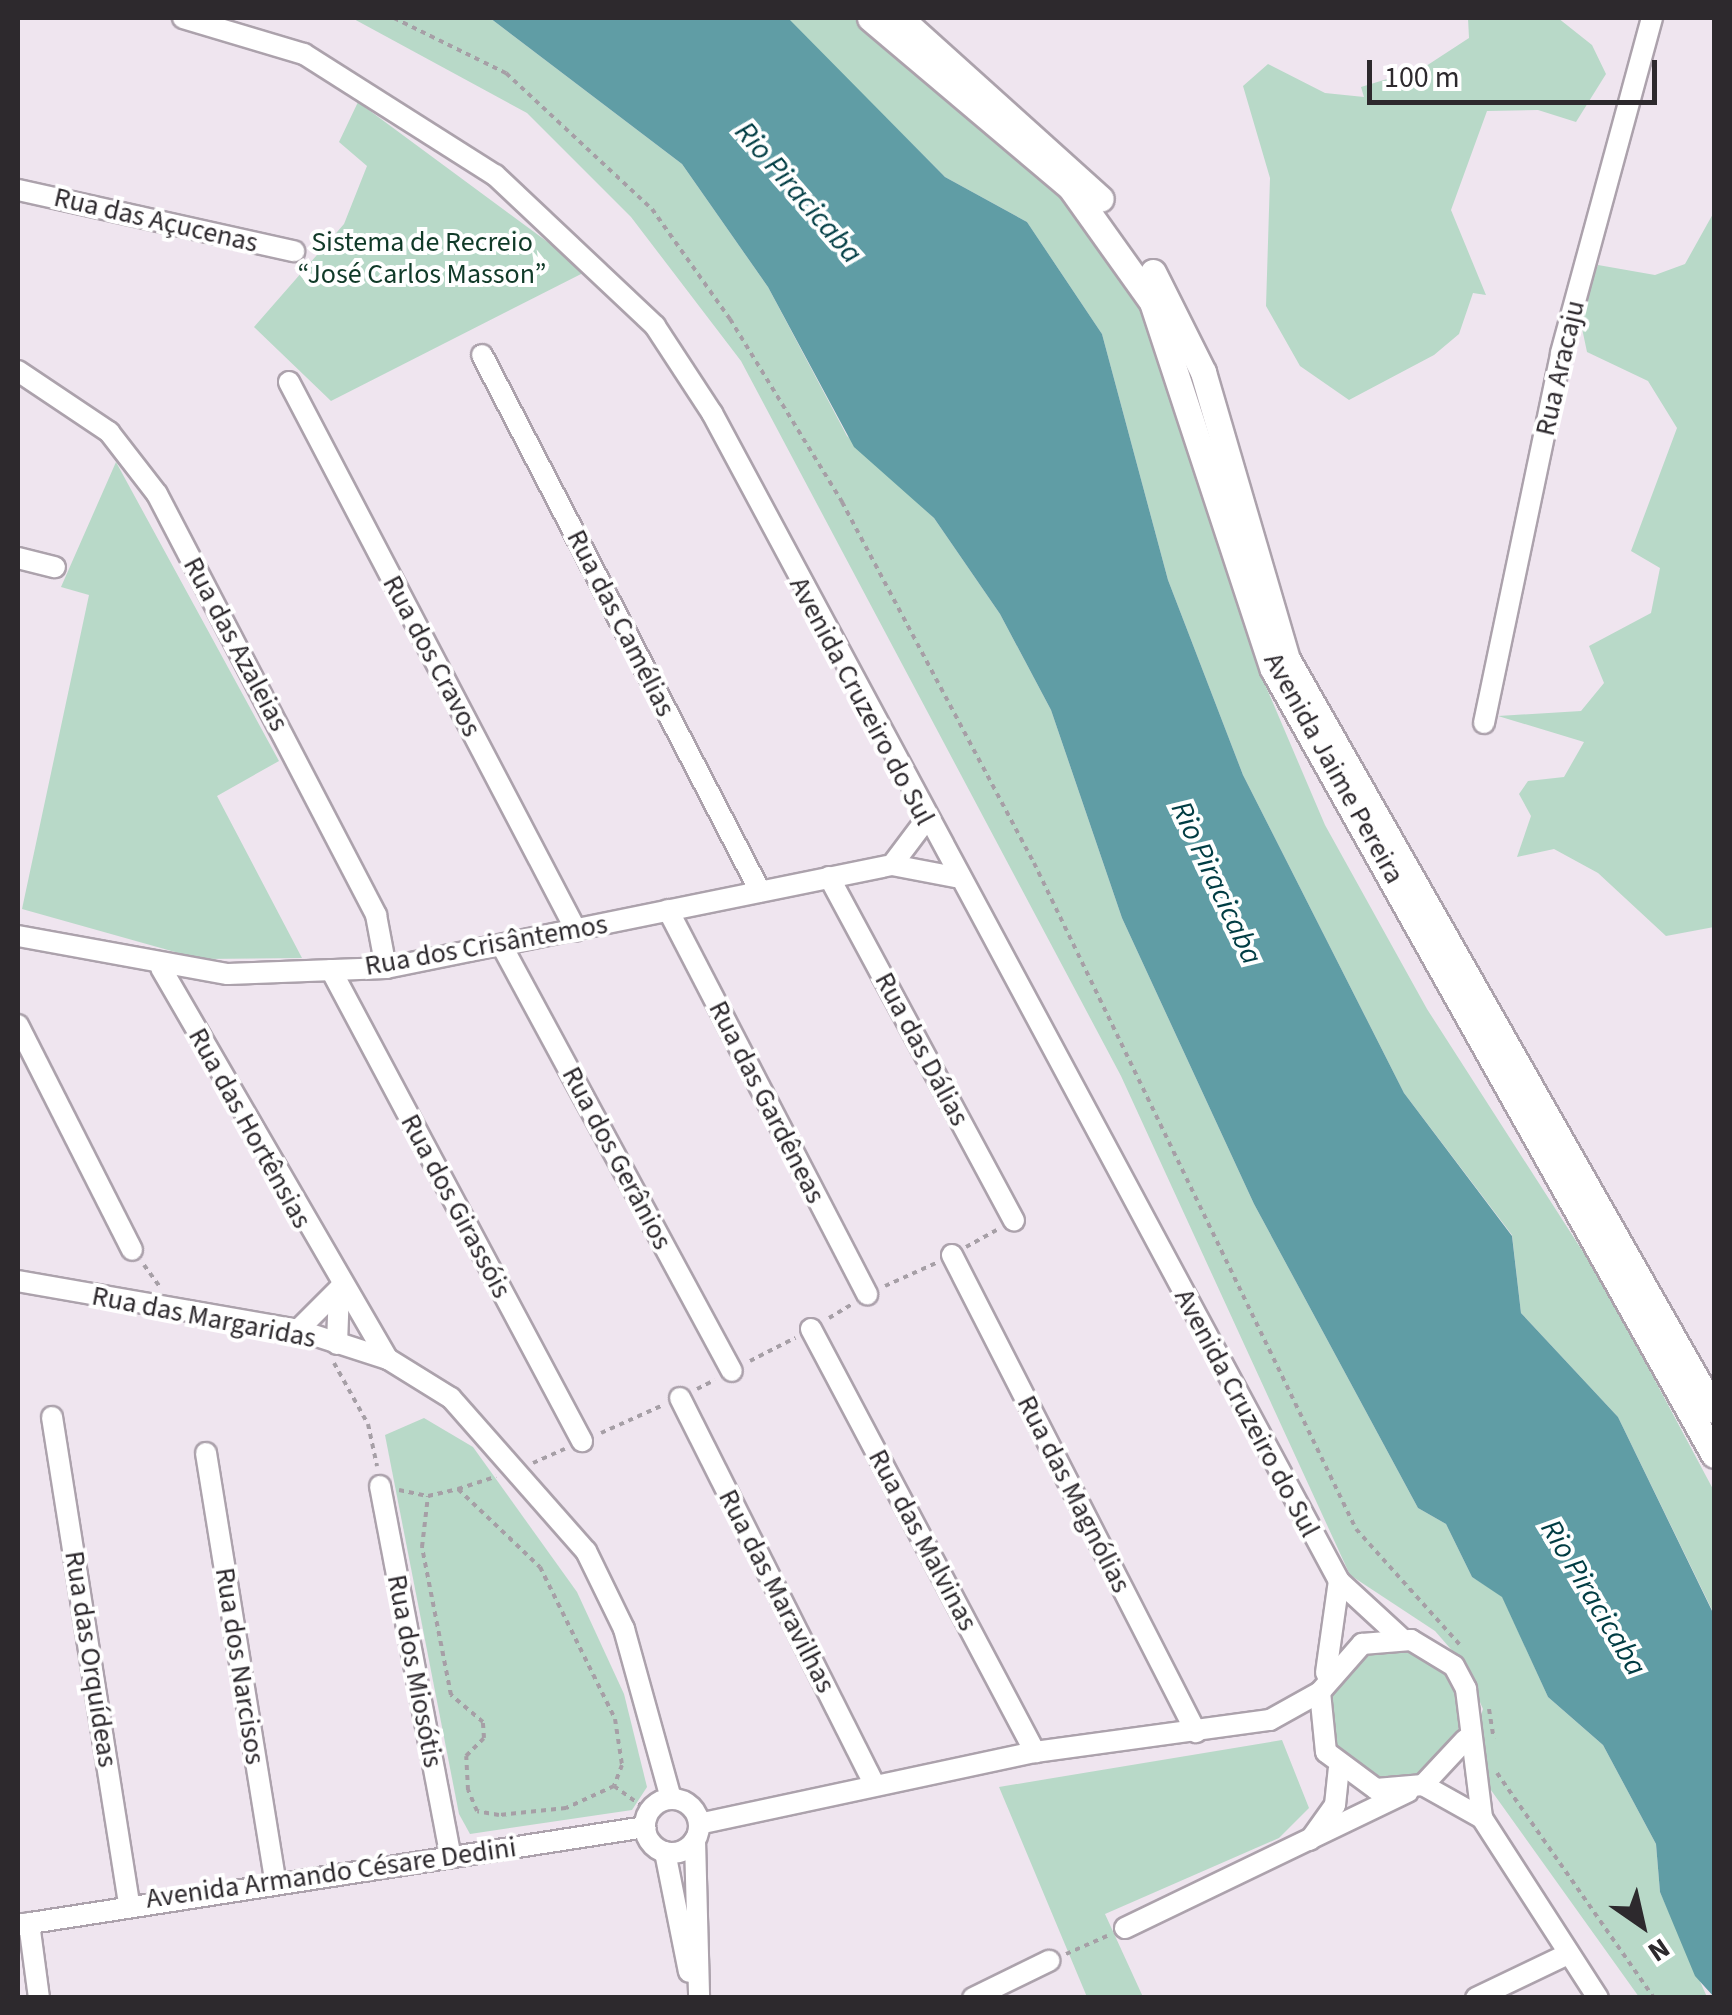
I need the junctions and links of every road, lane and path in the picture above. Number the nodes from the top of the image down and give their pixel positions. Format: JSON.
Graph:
{"nodes":[{"id":1,"x":183,"y":18,"type":"edge"},
{"id":2,"x":394,"y":18,"type":"edge"},
{"id":3,"x":870,"y":18,"type":"edge"},
{"id":4,"x":900,"y":18,"type":"edge"},
{"id":5,"x":1652,"y":18,"type":"edge"},
{"id":6,"x":18,"y":190,"type":"edge"},
{"id":7,"x":294,"y":251,"type":"dead end"},
{"id":8,"x":482,"y":355,"type":"dead end"},
{"id":9,"x":18,"y":371,"type":"edge"},
{"id":10,"x":289,"y":382,"type":"dead end"},
{"id":11,"x":18,"y":558,"type":"edge"},
{"id":12,"x":55,"y":567,"type":"dead end"},
{"id":13,"x":1484,"y":722,"type":"dead end"},
{"id":14,"x":925,"y":821,"type":"junction"},
{"id":15,"x":892,"y":865,"type":"junction"},
{"id":16,"x":955,"y":876,"type":"junction"},
{"id":17,"x":829,"y":878,"type":"junction"},
{"id":18,"x":760,"y":892,"type":"junction"},
{"id":19,"x":668,"y":910,"type":"junction"},
{"id":20,"x":576,"y":930,"type":"junction"},
{"id":21,"x":18,"y":936,"type":"edge"},
{"id":22,"x":502,"y":946,"type":"junction"},
{"id":23,"x":161,"y":968,"type":"junction"},
{"id":24,"x":386,"y":968,"type":"junction"},
{"id":25,"x":331,"y":970,"type":"junction"},
{"id":26,"x":18,"y":1025,"type":"edge"},
{"id":27,"x":1014,"y":1220,"type":"dead end"},
{"id":28,"x":132,"y":1250,"type":"joint"},
{"id":29,"x":952,"y":1255,"type":"dead end"},
{"id":30,"x":18,"y":1280,"type":"edge"},
{"id":31,"x":339,"y":1288,"type":"junction"},
{"id":32,"x":867,"y":1294,"type":"dead end"},
{"id":33,"x":174,"y":1306,"type":"junction"},
{"id":34,"x":812,"y":1329,"type":"dead end"},
{"id":35,"x":298,"y":1330,"type":"junction"},
{"id":36,"x":337,"y":1344,"type":"junction"},
{"id":37,"x":388,"y":1359,"type":"junction"},
{"id":38,"x":732,"y":1371,"type":"dead end"},
{"id":39,"x":680,"y":1398,"type":"dead end"},
{"id":40,"x":1714,"y":1410,"type":"edge"},
{"id":41,"x":52,"y":1417,"type":"dead end"},
{"id":42,"x":582,"y":1442,"type":"dead end"},
{"id":43,"x":206,"y":1452,"type":"dead end"},
{"id":44,"x":1714,"y":1455,"type":"edge"},
{"id":45,"x":380,"y":1486,"type":"junction"},
{"id":46,"x":428,"y":1496,"type":"junction"},
{"id":47,"x":1339,"y":1581,"type":"junction"},
{"id":48,"x":1401,"y":1638,"type":"junction"},
{"id":49,"x":1467,"y":1652,"type":"dead end"},
{"id":50,"x":1322,"y":1686,"type":"junction"},
{"id":51,"x":1485,"y":1699,"type":"dead end"},
{"id":52,"x":1270,"y":1720,"type":"junction"},
{"id":53,"x":1318,"y":1731,"type":"junction"},
{"id":54,"x":1196,"y":1732,"type":"junction"},
{"id":55,"x":1466,"y":1740,"type":"junction"},
{"id":56,"x":1494,"y":1745,"type":"dead end"},
{"id":57,"x":1034,"y":1752,"type":"junction"},
{"id":58,"x":1496,"y":1761,"type":"dead end"},
{"id":59,"x":1340,"y":1769,"type":"junction"},
{"id":60,"x":874,"y":1784,"type":"junction"},
{"id":61,"x":614,"y":1786,"type":"junction"},
{"id":62,"x":1418,"y":1787,"type":"junction"},
{"id":63,"x":670,"y":1799,"type":"junction"},
{"id":64,"x":1482,"y":1818,"type":"junction"},
{"id":65,"x":647,"y":1819,"type":"junction"},
{"id":66,"x":697,"y":1832,"type":"junction"},
{"id":67,"x":1302,"y":1850,"type":"junction"},
{"id":68,"x":665,"y":1852,"type":"junction"},
{"id":69,"x":451,"y":1857,"type":"junction"},
{"id":70,"x":275,"y":1880,"type":"junction"},
{"id":71,"x":129,"y":1902,"type":"junction"},
{"id":72,"x":23,"y":1924,"type":"edge"},
{"id":73,"x":1126,"y":1928,"type":"joint"},
{"id":74,"x":1568,"y":1954,"type":"junction"},
{"id":75,"x":1049,"y":1961,"type":"joint"},
{"id":76,"x":38,"y":1998,"type":"edge"},
{"id":77,"x":697,"y":1998,"type":"edge"},
{"id":78,"x":973,"y":1998,"type":"edge"},
{"id":79,"x":1476,"y":1998,"type":"edge"},
{"id":80,"x":1598,"y":1998,"type":"edge"},
{"id":81,"x":1654,"y":1998,"type":"edge"}],
"edges":[{"from":1,"to":14,"type":"street","name":"Avenida Cruzeiro do Sul"},
{"from":2,"to":49,"type":"path"},
{"from":3,"to":44,"type":"main road","name":"Avenida Jaime Pereira"},
{"from":4,"to":40,"type":"main road","name":"Avenida Jaime Pereira"},
{"from":5,"to":13,"type":"street","name":"Rua Aracaju"},
{"from":6,"to":7,"type":"street","name":"Rua das Açucenas"},
{"from":8,"to":18,"type":"street","name":"Rua das Camélias"},
{"from":9,"to":24,"type":"street","name":"Rua das Azaleias"},
{"from":10,"to":20,"type":"street","name":"Rua dos Cravos"},
{"from":11,"to":12,"type":"street"},
{"from":14,"to":15,"type":"street"},
{"from":14,"to":16,"type":"street","name":"Avenida Cruzeiro do Sul"},
{"from":15,"to":16,"type":"street","name":"Rua dos Crisântemos"},
{"from":15,"to":17,"type":"street","name":"Rua dos Crisântemos"},
{"from":16,"to":47,"type":"street","name":"Avenida Cruzeiro do Sul"},
{"from":17,"to":18,"type":"street","name":"Rua dos Crisântemos"},
{"from":17,"to":27,"type":"street","name":"Rua das Dálias"},
{"from":18,"to":19,"type":"street","name":"Rua dos Crisântemos"},
{"from":19,"to":20,"type":"street","name":"Rua dos Crisântemos"},
{"from":19,"to":32,"type":"street","name":"Rua das Gardêneas"},
{"from":20,"to":22,"type":"street","name":"Rua dos Crisântemos"},
{"from":21,"to":23,"type":"street","name":"Rua dos Crisântemos"},
{"from":22,"to":24,"type":"street","name":"Rua dos Crisântemos"},
{"from":22,"to":38,"type":"street","name":"Rua dos Gerânios"},
{"from":23,"to":25,"type":"street","name":"Rua dos Crisântemos"},
{"from":23,"to":31,"type":"street","name":"Rua das Hortênsias"},
{"from":24,"to":25,"type":"street","name":"Rua dos Crisântemos"},
{"from":25,"to":42,"type":"street","name":"Rua dos Girassóis"},
{"from":26,"to":28,"type":"street"},
{"from":28,"to":33,"type":"path"},
{"from":29,"to":54,"type":"street","name":"Rua das Magnólias"},
{"from":30,"to":33,"type":"street","name":"Rua das Margaridas"},
{"from":31,"to":35,"type":"street"},
{"from":31,"to":36,"type":"street"},
{"from":31,"to":37,"type":"street","name":"Rua das Hortênsias"},
{"from":33,"to":35,"type":"street","name":"Rua das Margaridas"},
{"from":34,"to":57,"type":"street","name":"Rua das Malvinas"},
{"from":35,"to":36,"type":"street","name":"Rua das Margaridas"},
{"from":36,"to":37,"type":"street","name":"Rua das Margaridas"},
{"from":36,"to":45,"type":"path"},
{"from":37,"to":63,"type":"street","name":"Rua das Margaridas"},
{"from":39,"to":60,"type":"street","name":"Rua das Maravilhas"},
{"from":41,"to":71,"type":"street","name":"Rua das Orquídeas"},
{"from":43,"to":70,"type":"street","name":"Rua dos Narcisos"},
{"from":45,"to":46,"type":"path"},
{"from":45,"to":69,"type":"street","name":"Rua dos Miosótis"},
{"from":46,"to":61,"type":"path"},
{"from":46,"to":61,"type":"path"},
{"from":47,"to":48,"type":"street","name":"Avenida Cruzeiro do Sul"},
{"from":47,"to":50,"type":"street"},
{"from":48,"to":50,"type":"street"},
{"from":48,"to":55,"type":"street"},
{"from":50,"to":52,"type":"street"},
{"from":50,"to":53,"type":"street"},
{"from":51,"to":56,"type":"path"},
{"from":52,"to":53,"type":"street"},
{"from":52,"to":54,"type":"street"},
{"from":53,"to":59,"type":"street"},
{"from":54,"to":57,"type":"street"},
{"from":55,"to":62,"type":"street"},
{"from":55,"to":64,"type":"street"},
{"from":57,"to":60,"type":"street"},
{"from":58,"to":81,"type":"path"},
{"from":59,"to":62,"type":"street"},
{"from":59,"to":67,"type":"street"},
{"from":60,"to":66,"type":"street"},
{"from":61,"to":65,"type":"path"},
{"from":62,"to":64,"type":"street"},
{"from":62,"to":67,"type":"street"},
{"from":63,"to":65,"type":"street"},
{"from":63,"to":66,"type":"street"},
{"from":64,"to":74,"type":"street"},
{"from":65,"to":68,"type":"street"},
{"from":65,"to":69,"type":"street","name":"Avenida Armando Césare Dedini"},
{"from":66,"to":68,"type":"street"},
{"from":66,"to":77,"type":"street"},
{"from":67,"to":73,"type":"street"},
{"from":68,"to":77,"type":"street"},
{"from":69,"to":70,"type":"street","name":"Avenida Armando Césare Dedini"},
{"from":70,"to":71,"type":"street","name":"Avenida Armando Césare Dedini"},
{"from":71,"to":72,"type":"street","name":"Avenida Armando Césare Dedini"},
{"from":72,"to":76,"type":"street"},
{"from":73,"to":75,"type":"path"},
{"from":74,"to":79,"type":"street"},
{"from":74,"to":80,"type":"street"},
{"from":75,"to":78,"type":"street"}]}
